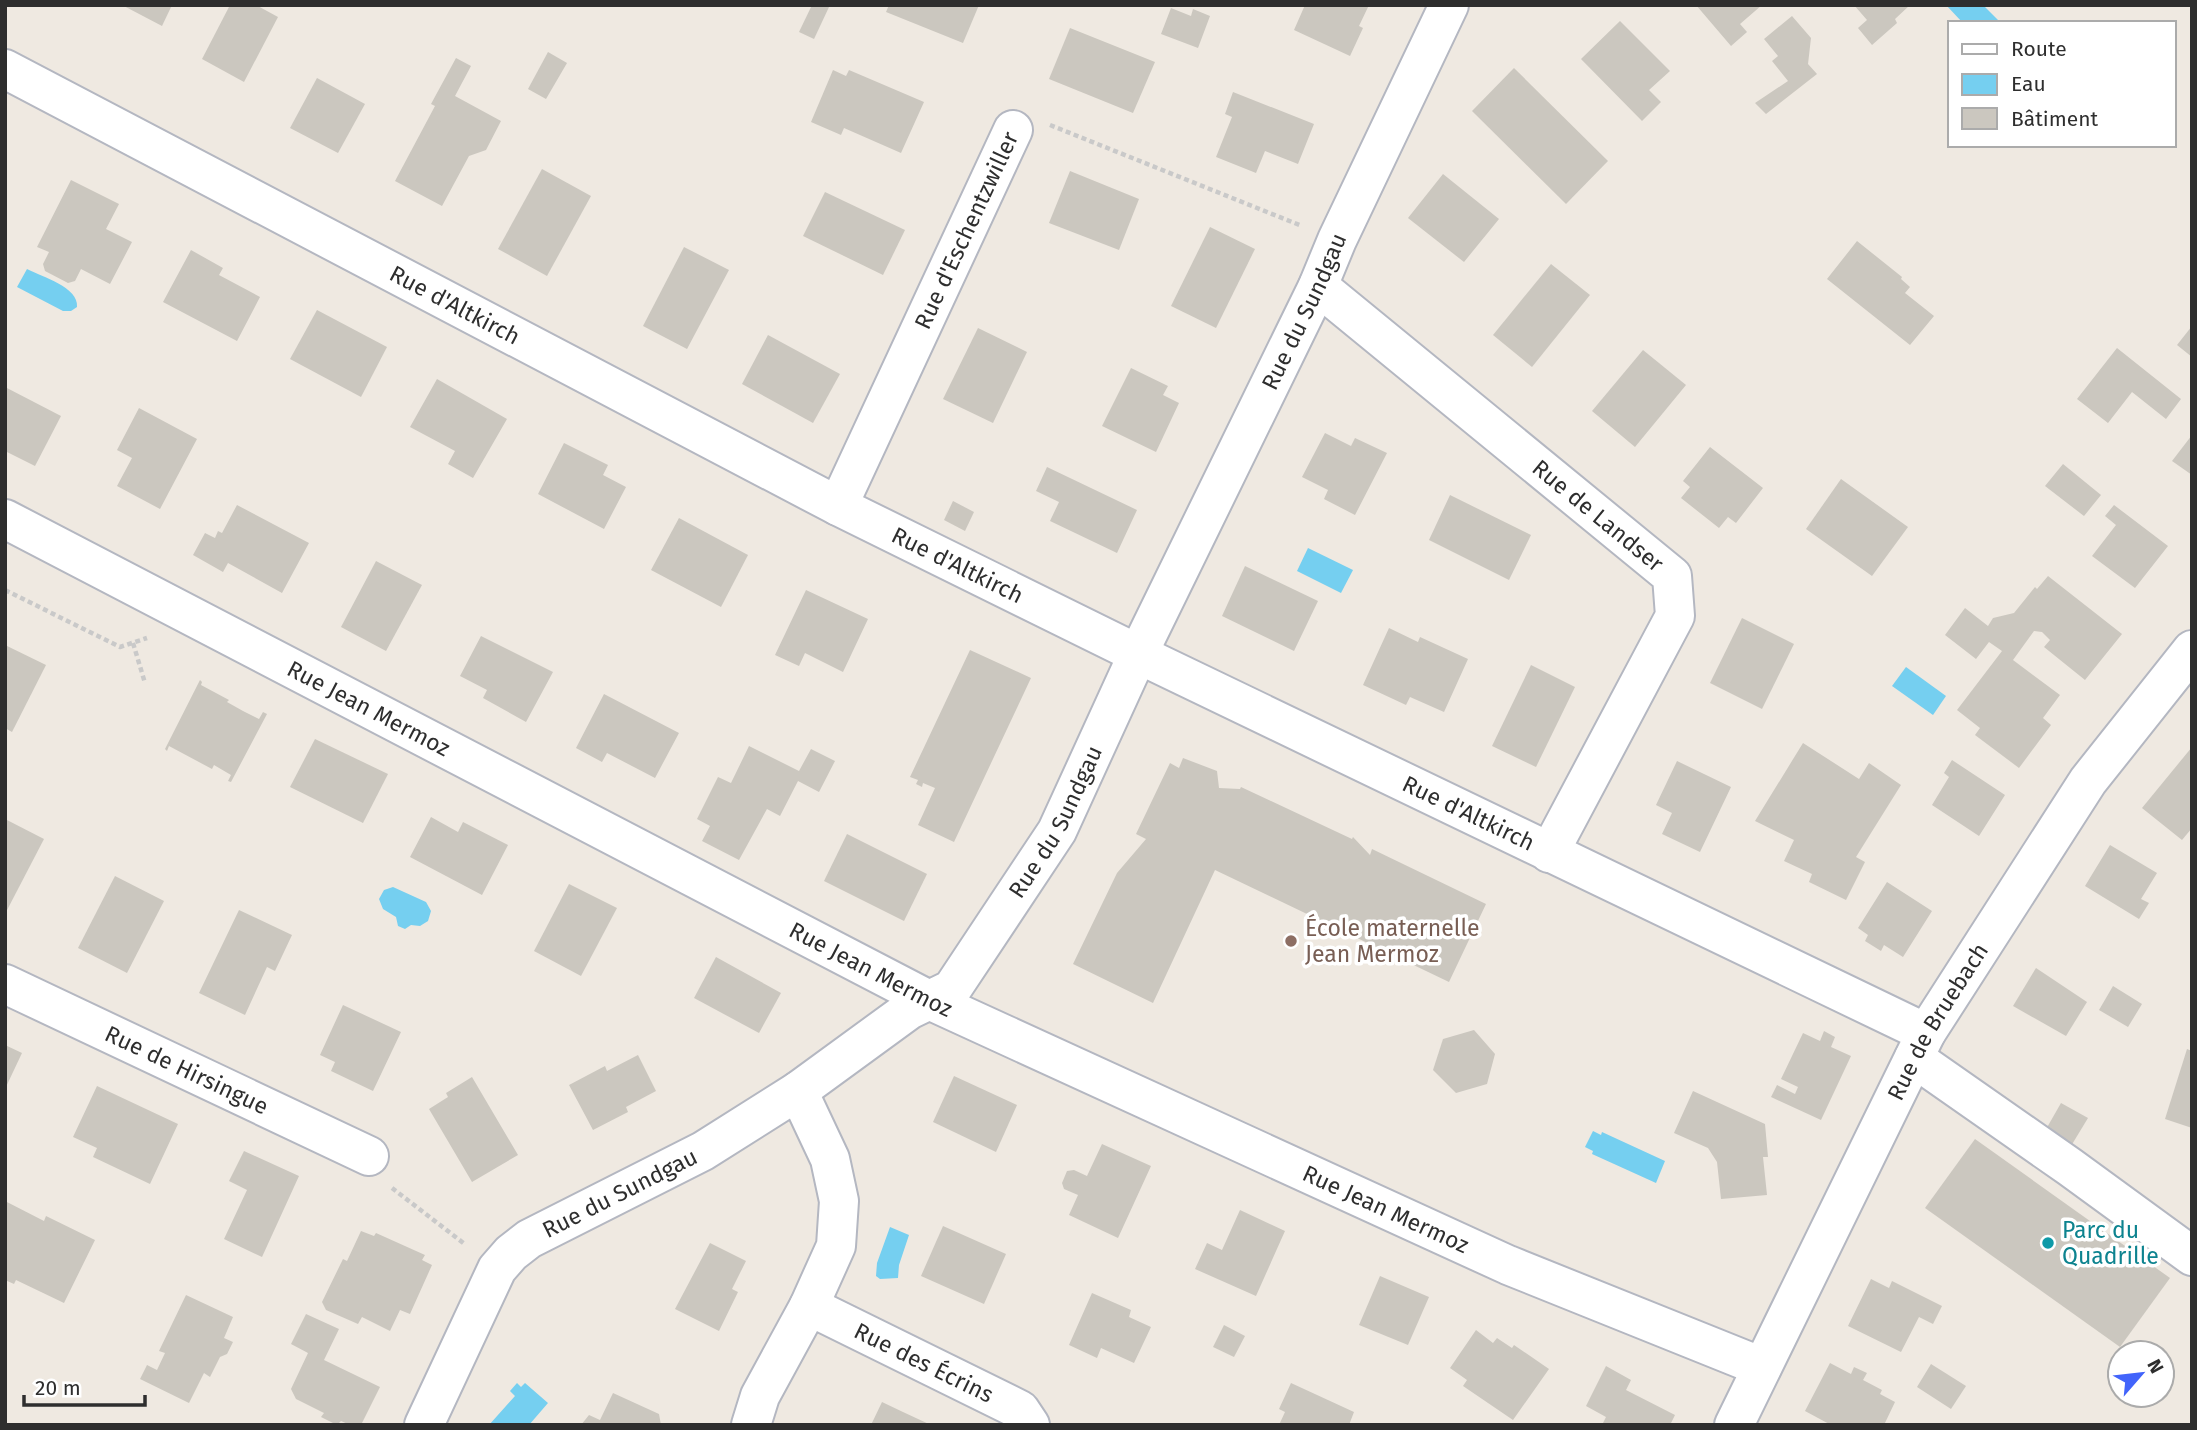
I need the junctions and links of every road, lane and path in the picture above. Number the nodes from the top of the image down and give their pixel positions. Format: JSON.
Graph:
{"nodes":[{"id":1,"x":1449,"y":5,"type":"edge"},
{"id":2,"x":5,"y":69,"type":"edge"},
{"id":3,"x":1013,"y":130,"type":"joint"},
{"id":4,"x":1312,"y":230,"type":"dead end"},
{"id":5,"x":1318,"y":286,"type":"junction"},
{"id":6,"x":838,"y":506,"type":"junction"},
{"id":7,"x":5,"y":519,"type":"edge"},
{"id":8,"x":5,"y":590,"type":"edge"},
{"id":9,"x":159,"y":634,"type":"dead end"},
{"id":10,"x":133,"y":643,"type":"junction"},
{"id":11,"x":2192,"y":650,"type":"edge"},
{"id":12,"x":1138,"y":654,"type":"junction"},
{"id":13,"x":145,"y":683,"type":"dead end"},
{"id":14,"x":1549,"y":853,"type":"junction"},
{"id":15,"x":5,"y":984,"type":"edge"},
{"id":16,"x":929,"y":1000,"type":"junction"},
{"id":17,"x":1920,"y":1045,"type":"junction"},
{"id":18,"x":798,"y":1091,"type":"junction"},
{"id":19,"x":369,"y":1156,"type":"joint"},
{"id":20,"x":473,"y":1250,"type":"dead end"},
{"id":21,"x":2192,"y":1256,"type":"edge"},
{"id":22,"x":809,"y":1306,"type":"junction"},
{"id":23,"x":1762,"y":1367,"type":"junction"},
{"id":24,"x":424,"y":1425,"type":"edge"},
{"id":25,"x":751,"y":1425,"type":"edge"},
{"id":26,"x":1031,"y":1425,"type":"edge"},
{"id":27,"x":1734,"y":1425,"type":"edge"}],
"edges":[{"from":1,"to":5,"type":"street","name":"Rue du Sundgau"},
{"from":2,"to":6,"type":"street","name":"Rue d'Altkirch"},
{"from":3,"to":4,"type":"path","name":"Rue d'Eschentzwiller"},
{"from":3,"to":6,"type":"street","name":"Rue d'Eschentzwiller"},
{"from":5,"to":12,"type":"street","name":"Rue du Sundgau"},
{"from":5,"to":14,"type":"street","name":"Rue de Landser"},
{"from":6,"to":12,"type":"street","name":"Rue d'Altkirch"},
{"from":7,"to":16,"type":"street","name":"Rue Jean Mermoz"},
{"from":8,"to":10,"type":"path"},
{"from":9,"to":10,"type":"path"},
{"from":10,"to":13,"type":"path"},
{"from":11,"to":17,"type":"street","name":"Rue de Bruebach"},
{"from":12,"to":14,"type":"street","name":"Rue d'Altkirch"},
{"from":12,"to":16,"type":"street","name":"Rue du Sundgau"},
{"from":14,"to":17,"type":"street","name":"Rue d'Altkirch"},
{"from":15,"to":19,"type":"street","name":"Rue de Hirsingue"},
{"from":16,"to":18,"type":"street","name":"Rue du Sundgau"},
{"from":16,"to":23,"type":"street","name":"Rue Jean Mermoz"},
{"from":17,"to":21,"type":"street","name":"Rue d'Altkirch"},
{"from":17,"to":23,"type":"street","name":"Rue de Bruebach"},
{"from":18,"to":22,"type":"street"},
{"from":18,"to":24,"type":"street","name":"Rue du Sundgau"},
{"from":19,"to":20,"type":"path"},
{"from":22,"to":25,"type":"street"},
{"from":22,"to":26,"type":"street","name":"Rue des Écrins"},
{"from":23,"to":27,"type":"street","name":"Rue de Bruebach"}]}
